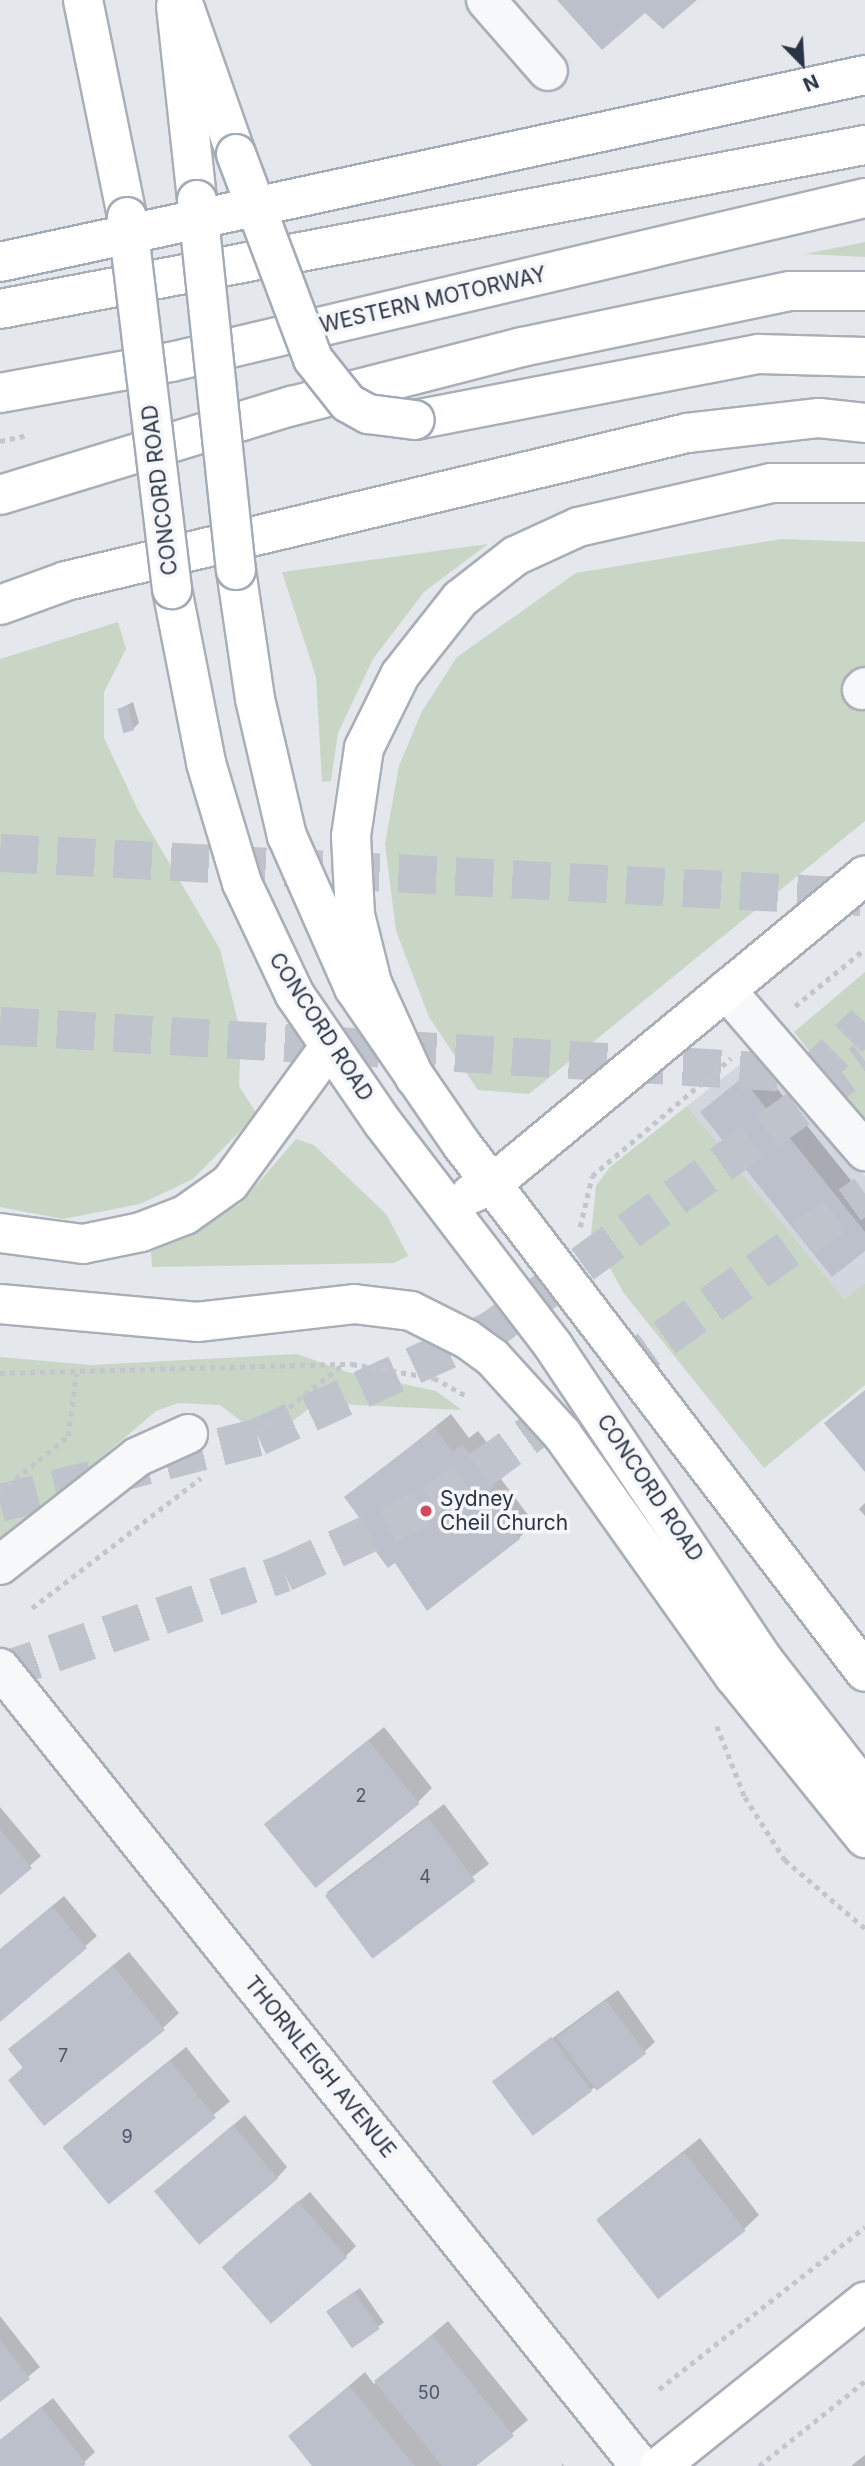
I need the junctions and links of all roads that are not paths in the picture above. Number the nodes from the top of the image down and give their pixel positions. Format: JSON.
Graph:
{"nodes":[{"id":1,"x":83,"y":0,"type":"edge"},
{"id":2,"x":175,"y":0,"type":"edge"},
{"id":3,"x":182,"y":0,"type":"edge"},
{"id":4,"x":486,"y":0,"type":"edge"},
{"id":5,"x":548,"y":71,"type":"dead end"},
{"id":6,"x":865,"y":75,"type":"edge"},
{"id":7,"x":865,"y":145,"type":"edge"},
{"id":8,"x":865,"y":198,"type":"edge"},
{"id":9,"x":0,"y":262,"type":"edge"},
{"id":10,"x":865,"y":291,"type":"edge"},
{"id":11,"x":0,"y":309,"type":"edge"},
{"id":12,"x":865,"y":356,"type":"edge"},
{"id":13,"x":0,"y":393,"type":"edge"},
{"id":14,"x":865,"y":423,"type":"edge"},
{"id":15,"x":865,"y":483,"type":"edge"},
{"id":16,"x":0,"y":495,"type":"edge"},
{"id":17,"x":0,"y":605,"type":"edge"},
{"id":18,"x":865,"y":875,"type":"edge"},
{"id":19,"x":726,"y":990,"type":"junction"},
{"id":20,"x":330,"y":1047,"type":"junction"},
{"id":21,"x":415,"y":1078,"type":"junction"},
{"id":22,"x":541,"y":1143,"type":"junction"},
{"id":23,"x":865,"y":1151,"type":"edge"},
{"id":24,"x":429,"y":1184,"type":"junction"},
{"id":25,"x":492,"y":1184,"type":"junction"},
{"id":26,"x":0,"y":1234,"type":"edge"},
{"id":27,"x":535,"y":1240,"type":"junction"},
{"id":28,"x":0,"y":1288,"type":"edge"},
{"id":29,"x":0,"y":1304,"type":"edge"},
{"id":30,"x":73,"y":1306,"type":"junction"},
{"id":31,"x":188,"y":1434,"type":"dead end"},
{"id":32,"x":0,"y":1565,"type":"edge"},
{"id":33,"x":0,"y":1668,"type":"edge"},
{"id":34,"x":865,"y":1672,"type":"edge"},
{"id":35,"x":865,"y":1790,"type":"edge"},
{"id":36,"x":865,"y":1839,"type":"edge"},
{"id":37,"x":865,"y":2302,"type":"edge"},
{"id":38,"x":640,"y":2466,"type":"edge"},
{"id":39,"x":660,"y":2466,"type":"edge"}],
"edges":[{"from":1,"to":20,"type":"main road","name":"CONCORD ROAD","bridge":true},
{"from":2,"to":21,"type":"main road","bridge":true},
{"from":3,"to":12,"type":"main road","bridge":true},
{"from":4,"to":5,"type":"street"},
{"from":6,"to":9,"type":"main road","bridge":true},
{"from":7,"to":11,"type":"main road"},
{"from":8,"to":13,"type":"main road","name":"WESTERN MOTORWAY"},
{"from":10,"to":16,"type":"main road"},
{"from":14,"to":17,"type":"main road"},
{"from":15,"to":21,"type":"main road"},
{"from":18,"to":19,"type":"main road"},
{"from":19,"to":22,"type":"main road"},
{"from":19,"to":23,"type":"street"},
{"from":20,"to":24,"type":"main road","name":"CONCORD ROAD"},
{"from":20,"to":26,"type":"main road"},
{"from":21,"to":25,"type":"main road"},
{"from":22,"to":25,"type":"main road"},
{"from":22,"to":27,"type":"main road"},
{"from":24,"to":25,"type":"main road"},
{"from":24,"to":35,"type":"main road","name":"CONCORD ROAD"},
{"from":25,"to":27,"type":"main road"},
{"from":27,"to":34,"type":"main road"},
{"from":28,"to":30,"type":"main road"},
{"from":29,"to":30,"type":"main road"},
{"from":30,"to":36,"type":"main road"},
{"from":31,"to":32,"type":"street"},
{"from":33,"to":38,"type":"street","name":"THORNLEIGH AVENUE"},
{"from":37,"to":39,"type":"main road"}]}
